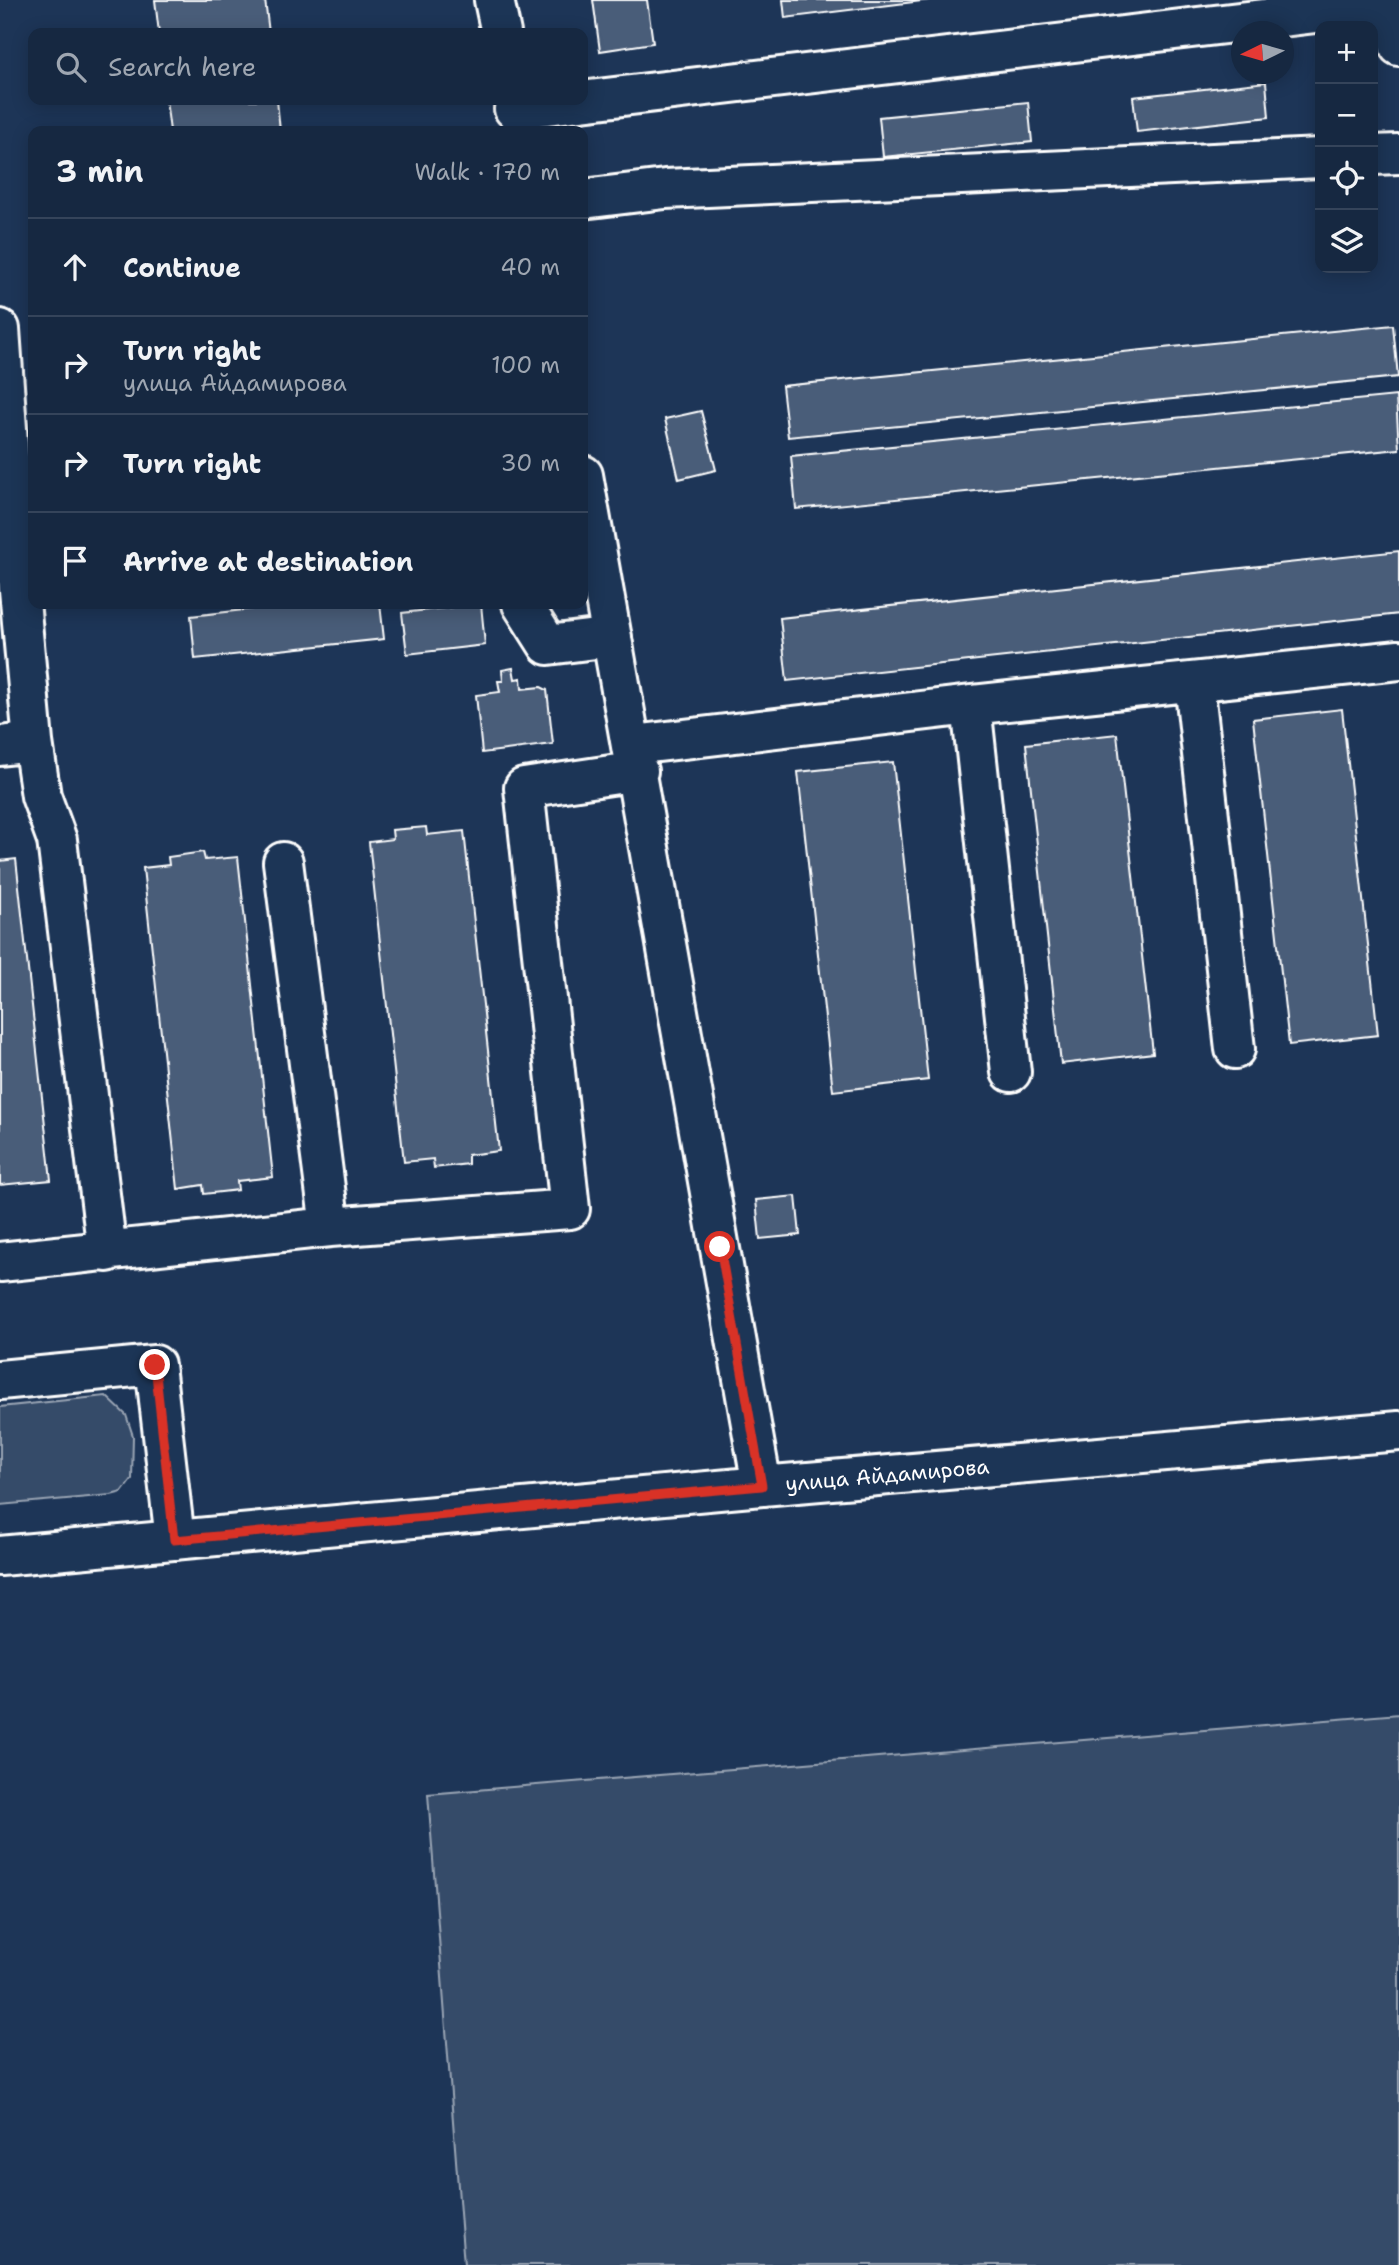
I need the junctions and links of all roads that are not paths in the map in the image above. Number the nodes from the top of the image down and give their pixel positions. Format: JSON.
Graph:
{"nodes":[{"id":1,"x":494,"y":0,"type":"edge"},
{"id":2,"x":1396,"y":3,"type":"edge"},
{"id":3,"x":499,"y":28,"type":"edge"},
{"id":4,"x":1399,"y":46,"type":"edge"},
{"id":5,"x":588,"y":104,"type":"edge"},
{"id":6,"x":579,"y":105,"type":"edge"},
{"id":7,"x":515,"y":113,"type":"edge"},
{"id":8,"x":1399,"y":154,"type":"edge"},
{"id":9,"x":1378,"y":156,"type":"edge"},
{"id":10,"x":1315,"y":158,"type":"edge"},
{"id":11,"x":588,"y":198,"type":"edge"},
{"id":12,"x":0,"y":329,"type":"edge"},
{"id":13,"x":588,"y":507,"type":"edge"},
{"id":14,"x":16,"y":557,"type":"edge"},
{"id":15,"x":525,"y":609,"type":"edge"},
{"id":16,"x":612,"y":637,"type":"junction"},
{"id":17,"x":1399,"y":660,"type":"edge"},
{"id":18,"x":1194,"y":682,"type":"junction"},
{"id":19,"x":971,"y":705,"type":"junction"},
{"id":20,"x":17,"y":744,"type":"edge"},
{"id":21,"x":635,"y":758,"type":"junction"},
{"id":22,"x":283,"y":862,"type":"dead end"},
{"id":23,"x":1235,"y":1049,"type":"dead end"},
{"id":24,"x":1011,"y":1072,"type":"dead end"},
{"id":25,"x":330,"y":1227,"type":"junction"},
{"id":26,"x":107,"y":1252,"type":"junction"},
{"id":27,"x":0,"y":1262,"type":"edge"},
{"id":28,"x":0,"y":1380,"type":"edge"},
{"id":29,"x":1399,"y":1431,"type":"edge"},
{"id":30,"x":762,"y":1486,"type":"junction"},
{"id":31,"x":174,"y":1540,"type":"junction"},
{"id":32,"x":0,"y":1556,"type":"edge"}],
"edges":[{"from":1,"to":3,"type":"main road"},
{"from":2,"to":4,"type":"main road"},
{"from":2,"to":5,"type":"main road"},
{"from":6,"to":7,"type":"main road"},
{"from":8,"to":9,"type":"main road"},
{"from":10,"to":11,"type":"main road"},
{"from":12,"to":14,"type":"main road"},
{"from":13,"to":16,"type":"main road"},
{"from":14,"to":20,"type":"main road"},
{"from":15,"to":16,"type":"main road"},
{"from":16,"to":21,"type":"main road"},
{"from":17,"to":18,"type":"main road"},
{"from":18,"to":19,"type":"main road"},
{"from":18,"to":23,"type":"main road"},
{"from":19,"to":21,"type":"main road"},
{"from":19,"to":24,"type":"main road"},
{"from":20,"to":26,"type":"main road"},
{"from":21,"to":25,"type":"main road"},
{"from":21,"to":30,"type":"main road"},
{"from":22,"to":25,"type":"main road"},
{"from":25,"to":26,"type":"main road"},
{"from":26,"to":27,"type":"main road"},
{"from":28,"to":31,"type":"main road"},
{"from":29,"to":30,"type":"main road","name":"улица Айдамирова"},
{"from":30,"to":31,"type":"main road","name":"улица Айдамирова"},
{"from":31,"to":32,"type":"main road","name":"улица Айдамирова"}]}
